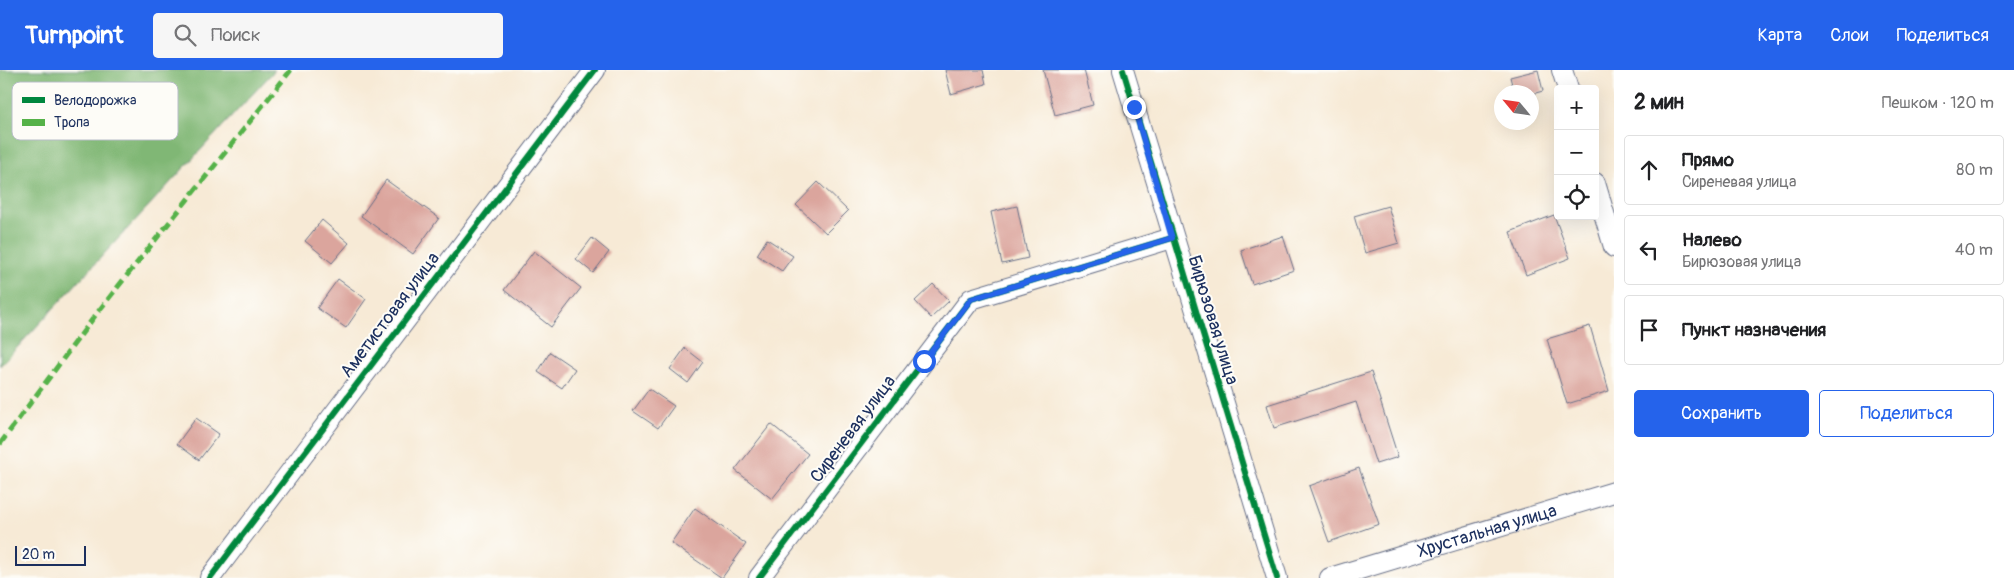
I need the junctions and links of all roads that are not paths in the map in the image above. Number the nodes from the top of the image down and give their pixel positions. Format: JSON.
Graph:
{"nodes":[{"id":1,"x":595,"y":70,"type":"edge"},
{"id":2,"x":1123,"y":70,"type":"edge"},
{"id":3,"x":1562,"y":70,"type":"edge"},
{"id":4,"x":1567,"y":85,"type":"edge"},
{"id":5,"x":1599,"y":196,"type":"edge"},
{"id":6,"x":1172,"y":238,"type":"junction"},
{"id":7,"x":1614,"y":247,"type":"edge"},
{"id":8,"x":1614,"y":492,"type":"edge"},
{"id":9,"x":210,"y":578,"type":"edge"},
{"id":10,"x":759,"y":578,"type":"edge"},
{"id":11,"x":1277,"y":578,"type":"edge"},
{"id":12,"x":1330,"y":578,"type":"edge"}],
"edges":[{"from":1,"to":9,"type":"street","name":"Аметистовая улица"},
{"from":2,"to":6,"type":"street","name":"Бирюзовая улица"},
{"from":3,"to":4,"type":"street"},
{"from":5,"to":7,"type":"street"},
{"from":6,"to":10,"type":"street","name":"Сиреневая улица"},
{"from":6,"to":11,"type":"street","name":"Бирюзовая улица"},
{"from":8,"to":12,"type":"street","name":"Хрустальная улица"}]}
